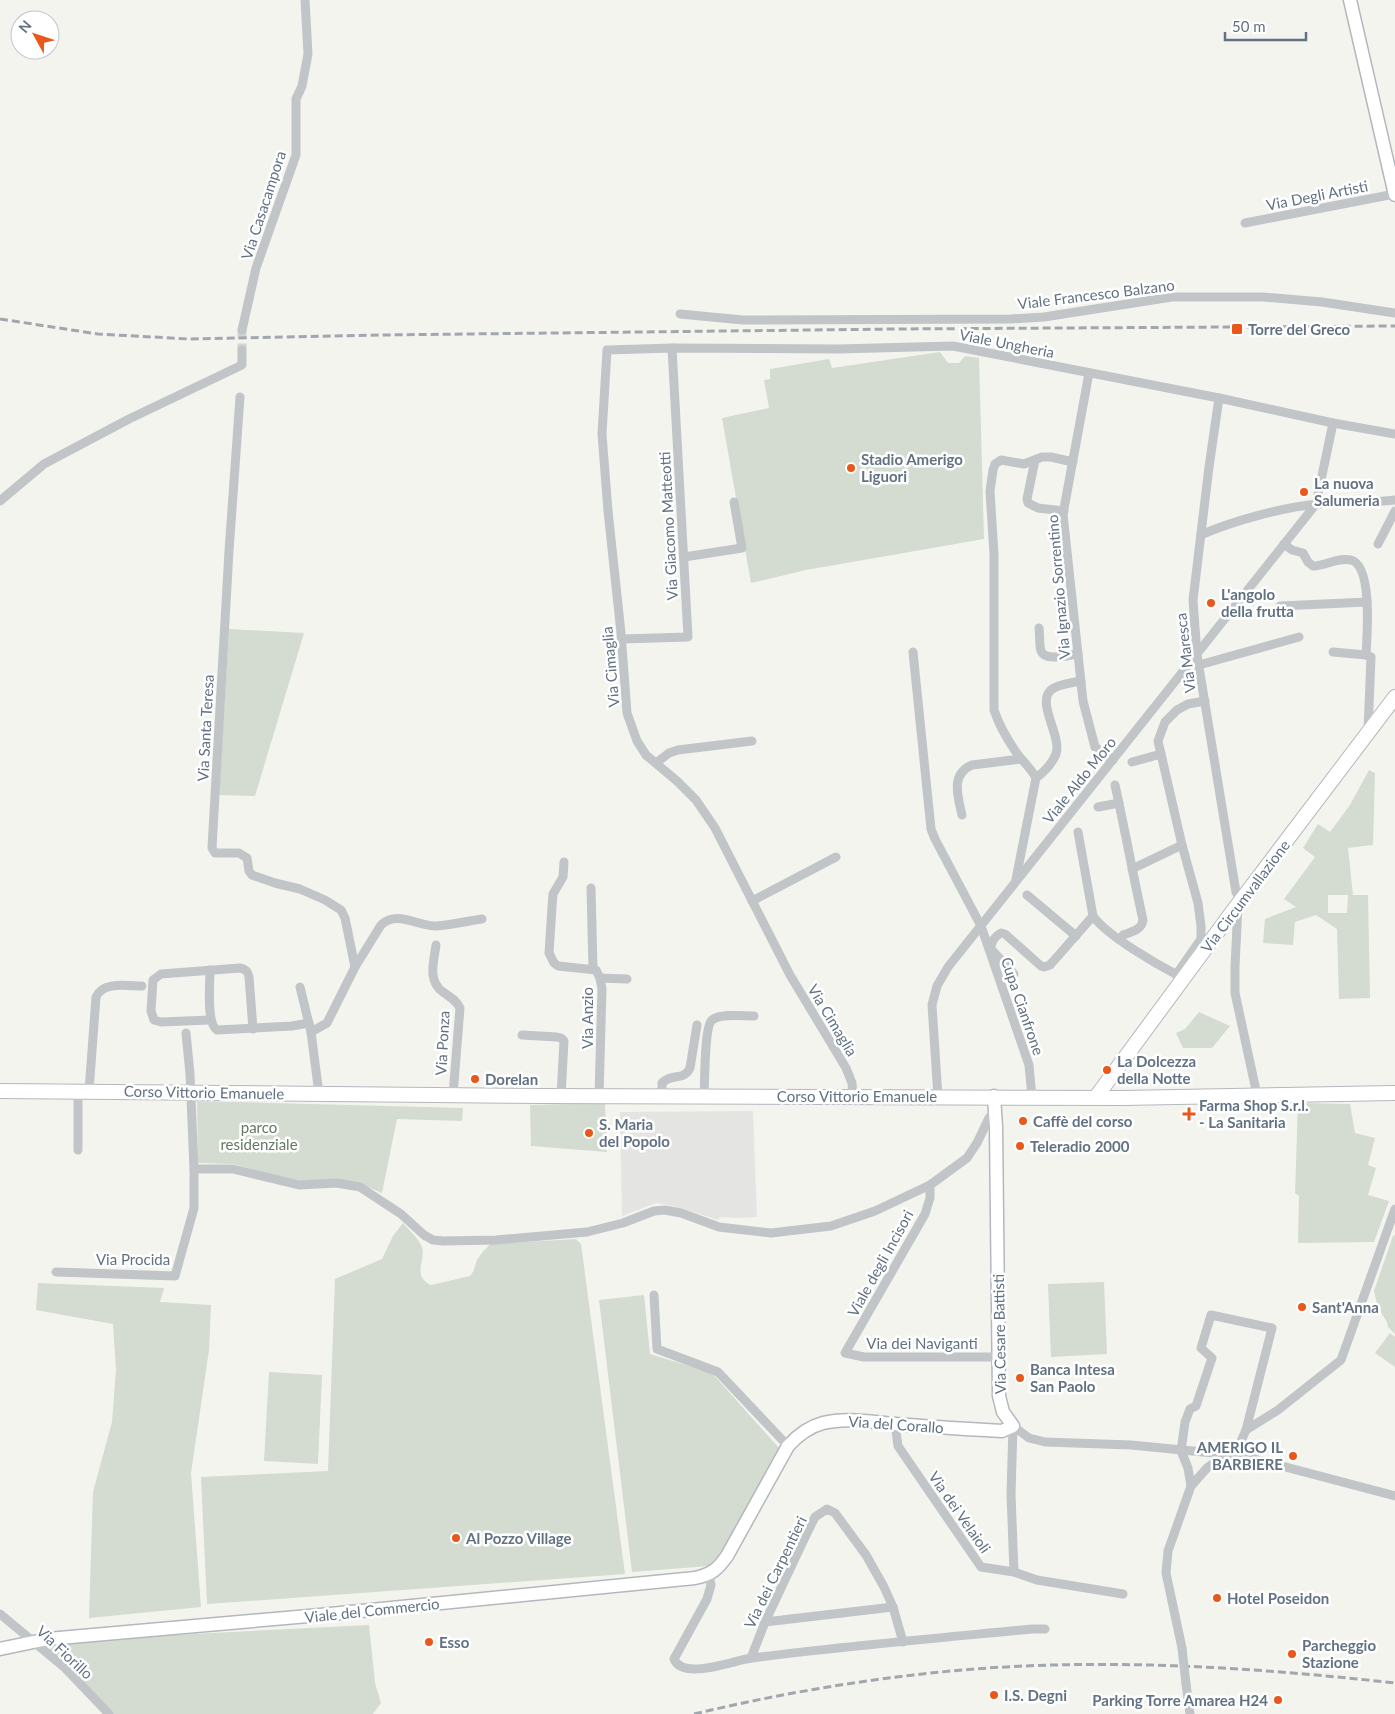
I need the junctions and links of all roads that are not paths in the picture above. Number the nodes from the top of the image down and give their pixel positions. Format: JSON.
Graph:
{"nodes":[{"id":1,"x":305,"y":0,"type":"edge"},
{"id":2,"x":1350,"y":0,"type":"edge"},
{"id":3,"x":1395,"y":195,"type":"edge"},
{"id":4,"x":1245,"y":223,"type":"dead end"},
{"id":5,"x":1395,"y":313,"type":"edge"},
{"id":6,"x":680,"y":314,"type":"dead end"},
{"id":7,"x":242,"y":330,"type":"tunnel mouth"},
{"id":8,"x":672,"y":348,"type":"junction"},
{"id":9,"x":242,"y":350,"type":"tunnel mouth"},
{"id":10,"x":607,"y":350,"type":"joint"},
{"id":11,"x":1089,"y":373,"type":"junction"},
{"id":12,"x":240,"y":396,"type":"dead end"},
{"id":13,"x":1219,"y":398,"type":"junction"},
{"id":14,"x":1334,"y":423,"type":"junction"},
{"id":15,"x":1395,"y":434,"type":"edge"},
{"id":16,"x":1035,"y":460,"type":"junction"},
{"id":17,"x":1073,"y":462,"type":"junction"},
{"id":18,"x":1395,"y":500,"type":"edge"},
{"id":19,"x":0,"y":501,"type":"edge"},
{"id":20,"x":734,"y":502,"type":"dead end"},
{"id":21,"x":1316,"y":504,"type":"junction"},
{"id":22,"x":1064,"y":511,"type":"junction"},
{"id":23,"x":1395,"y":511,"type":"edge"},
{"id":24,"x":1201,"y":534,"type":"junction"},
{"id":25,"x":1284,"y":544,"type":"junction"},
{"id":26,"x":1378,"y":544,"type":"dead end"},
{"id":27,"x":684,"y":557,"type":"junction"},
{"id":28,"x":1367,"y":602,"type":"junction"},
{"id":29,"x":1280,"y":606,"type":"dead end"},
{"id":30,"x":1039,"y":628,"type":"dead end"},
{"id":31,"x":1299,"y":638,"type":"dead end"},
{"id":32,"x":622,"y":639,"type":"junction"},
{"id":33,"x":913,"y":652,"type":"dead end"},
{"id":34,"x":1333,"y":652,"type":"dead end"},
{"id":35,"x":1078,"y":654,"type":"junction"},
{"id":36,"x":1197,"y":655,"type":"junction"},
{"id":37,"x":1366,"y":655,"type":"junction"},
{"id":38,"x":1199,"y":665,"type":"junction"},
{"id":39,"x":1081,"y":681,"type":"junction"},
{"id":40,"x":1395,"y":697,"type":"edge"},
{"id":41,"x":1205,"y":701,"type":"junction"},
{"id":42,"x":1368,"y":732,"type":"junction"},
{"id":43,"x":752,"y":741,"type":"dead end"},
{"id":44,"x":1161,"y":754,"type":"junction"},
{"id":45,"x":1021,"y":759,"type":"junction"},
{"id":46,"x":1113,"y":760,"type":"junction"},
{"id":47,"x":1132,"y":762,"type":"dead end"},
{"id":48,"x":656,"y":763,"type":"junction"},
{"id":49,"x":1036,"y":778,"type":"junction"},
{"id":50,"x":1115,"y":785,"type":"dead end"},
{"id":51,"x":1119,"y":803,"type":"junction"},
{"id":52,"x":1098,"y":807,"type":"dead end"},
{"id":53,"x":962,"y":815,"type":"dead end"},
{"id":54,"x":1078,"y":832,"type":"dead end"},
{"id":55,"x":1182,"y":845,"type":"junction"},
{"id":56,"x":836,"y":857,"type":"dead end"},
{"id":57,"x":564,"y":862,"type":"dead end"},
{"id":58,"x":1132,"y":869,"type":"junction"},
{"id":59,"x":1015,"y":883,"type":"junction"},
{"id":60,"x":591,"y":888,"type":"dead end"},
{"id":61,"x":1027,"y":895,"type":"dead end"},
{"id":62,"x":752,"y":901,"type":"junction"},
{"id":63,"x":1240,"y":903,"type":"junction"},
{"id":64,"x":1093,"y":916,"type":"junction"},
{"id":65,"x":482,"y":919,"type":"dead end"},
{"id":66,"x":981,"y":926,"type":"junction"},
{"id":67,"x":1123,"y":935,"type":"dead end"},
{"id":68,"x":1076,"y":936,"type":"junction"},
{"id":69,"x":436,"y":945,"type":"dead end"},
{"id":70,"x":355,"y":967,"type":"junction"},
{"id":71,"x":592,"y":969,"type":"junction"},
{"id":72,"x":210,"y":970,"type":"junction"},
{"id":73,"x":1014,"y":974,"type":"dead end"},
{"id":74,"x":1180,"y":977,"type":"junction"},
{"id":75,"x":600,"y":978,"type":"junction"},
{"id":76,"x":627,"y":979,"type":"dead end"},
{"id":77,"x":142,"y":986,"type":"dead end"},
{"id":78,"x":300,"y":987,"type":"dead end"},
{"id":79,"x":754,"y":1016,"type":"dead end"},
{"id":80,"x":210,"y":1020,"type":"junction"},
{"id":81,"x":697,"y":1025,"type":"dead end"},
{"id":82,"x":310,"y":1028,"type":"junction"},
{"id":83,"x":253,"y":1029,"type":"junction"},
{"id":84,"x":186,"y":1033,"type":"dead end"},
{"id":85,"x":522,"y":1035,"type":"dead end"},
{"id":86,"x":0,"y":1091,"type":"edge"},
{"id":87,"x":84,"y":1091,"type":"junction"},
{"id":88,"x":190,"y":1092,"type":"junction"},
{"id":89,"x":1395,"y":1092,"type":"edge"},
{"id":90,"x":319,"y":1094,"type":"junction"},
{"id":91,"x":453,"y":1095,"type":"junction"},
{"id":92,"x":561,"y":1096,"type":"junction"},
{"id":93,"x":599,"y":1096,"type":"junction"},
{"id":94,"x":662,"y":1096,"type":"junction"},
{"id":95,"x":704,"y":1096,"type":"junction"},
{"id":96,"x":853,"y":1096,"type":"junction"},
{"id":97,"x":994,"y":1096,"type":"junction"},
{"id":98,"x":1257,"y":1096,"type":"junction"},
{"id":99,"x":938,"y":1097,"type":"junction"},
{"id":100,"x":1032,"y":1097,"type":"junction"},
{"id":101,"x":1096,"y":1097,"type":"junction"},
{"id":102,"x":995,"y":1112,"type":"junction"},
{"id":103,"x":78,"y":1150,"type":"dead end"},
{"id":104,"x":194,"y":1169,"type":"junction"},
{"id":105,"x":930,"y":1184,"type":"junction"},
{"id":106,"x":1395,"y":1209,"type":"edge"},
{"id":107,"x":56,"y":1272,"type":"dead end"},
{"id":108,"x":654,"y":1294,"type":"dead end"},
{"id":109,"x":845,"y":1353,"type":"joint"},
{"id":110,"x":999,"y":1357,"type":"junction"},
{"id":111,"x":895,"y":1424,"type":"junction"},
{"id":112,"x":1012,"y":1426,"type":"junction"},
{"id":113,"x":1246,"y":1430,"type":"junction"},
{"id":114,"x":788,"y":1446,"type":"junction"},
{"id":115,"x":1181,"y":1451,"type":"junction"},
{"id":116,"x":1225,"y":1455,"type":"junction"},
{"id":117,"x":1235,"y":1455,"type":"junction"},
{"id":118,"x":1190,"y":1486,"type":"junction"},
{"id":119,"x":1395,"y":1496,"type":"edge"},
{"id":120,"x":1014,"y":1572,"type":"junction"},
{"id":121,"x":709,"y":1575,"type":"junction"},
{"id":122,"x":1123,"y":1594,"type":"dead end"},
{"id":123,"x":893,"y":1607,"type":"junction"},
{"id":124,"x":0,"y":1614,"type":"edge"},
{"id":125,"x":764,"y":1622,"type":"junction"},
{"id":126,"x":1045,"y":1629,"type":"dead end"},
{"id":127,"x":35,"y":1642,"type":"junction"},
{"id":128,"x":903,"y":1642,"type":"junction"},
{"id":129,"x":0,"y":1649,"type":"edge"},
{"id":130,"x":751,"y":1658,"type":"junction"},
{"id":131,"x":109,"y":1714,"type":"edge"},
{"id":132,"x":1190,"y":1714,"type":"edge"}],
"edges":[{"from":1,"to":7,"type":"street","name":"Via Casacampora"},
{"from":2,"to":3,"type":"street"},
{"from":3,"to":4,"type":"street","name":"Via Degli Artisti"},
{"from":5,"to":6,"type":"street","name":"Viale Francesco Balzano"},
{"from":8,"to":10,"type":"street","name":"Viale Ungheria"},
{"from":8,"to":11,"type":"street","name":"Viale Ungheria"},
{"from":8,"to":27,"type":"street","name":"Via Giacomo Matteotti"},
{"from":9,"to":19,"type":"street"},
{"from":10,"to":32,"type":"street","name":"Via Cimaglia"},
{"from":11,"to":13,"type":"street","name":"Viale Ungheria"},
{"from":11,"to":17,"type":"street","name":"Via Ignazio Sorrentino"},
{"from":12,"to":70,"type":"street","name":"Via Santa Teresa"},
{"from":13,"to":14,"type":"street","name":"Viale Ungheria"},
{"from":13,"to":24,"type":"street","name":"Via Maresca"},
{"from":14,"to":15,"type":"street","name":"Viale Ungheria"},
{"from":14,"to":21,"type":"street"},
{"from":16,"to":17,"type":"street"},
{"from":16,"to":22,"type":"street"},
{"from":16,"to":45,"type":"street"},
{"from":17,"to":22,"type":"street","name":"Via Ignazio Sorrentino"},
{"from":18,"to":21,"type":"street"},
{"from":20,"to":27,"type":"street"},
{"from":21,"to":24,"type":"street"},
{"from":21,"to":25,"type":"street","name":"Viale Aldo Moro"},
{"from":22,"to":35,"type":"street","name":"Via Ignazio Sorrentino"},
{"from":23,"to":26,"type":"street"},
{"from":24,"to":36,"type":"street","name":"Via Maresca"},
{"from":25,"to":28,"type":"street"},
{"from":25,"to":36,"type":"street","name":"Viale Aldo Moro"},
{"from":27,"to":32,"type":"street","name":"Via Giacomo Matteotti"},
{"from":28,"to":29,"type":"street"},
{"from":28,"to":37,"type":"street"},
{"from":30,"to":35,"type":"street"},
{"from":31,"to":38,"type":"street"},
{"from":32,"to":48,"type":"street","name":"Via Cimaglia"},
{"from":33,"to":66,"type":"street","name":"Cupa Cianfrone"},
{"from":34,"to":37,"type":"street"},
{"from":35,"to":39,"type":"street","name":"Via Ignazio Sorrentino"},
{"from":36,"to":38,"type":"street","name":"Via Maresca"},
{"from":36,"to":46,"type":"street","name":"Viale Aldo Moro"},
{"from":37,"to":42,"type":"street"},
{"from":38,"to":41,"type":"street","name":"Via Maresca"},
{"from":39,"to":46,"type":"street","name":"Via Ignazio Sorrentino"},
{"from":39,"to":49,"type":"street"},
{"from":40,"to":42,"type":"main road","name":"Via Circumvallazione"},
{"from":41,"to":44,"type":"street"},
{"from":41,"to":63,"type":"street","name":"Via Maresca"},
{"from":42,"to":63,"type":"main road","name":"Via Circumvallazione"},
{"from":43,"to":48,"type":"street"},
{"from":44,"to":47,"type":"street"},
{"from":44,"to":55,"type":"street"},
{"from":45,"to":49,"type":"street"},
{"from":45,"to":53,"type":"street"},
{"from":46,"to":59,"type":"street","name":"Viale Aldo Moro"},
{"from":48,"to":62,"type":"street","name":"Via Cimaglia"},
{"from":49,"to":59,"type":"street"},
{"from":50,"to":51,"type":"street"},
{"from":51,"to":52,"type":"street"},
{"from":51,"to":58,"type":"street"},
{"from":54,"to":64,"type":"street"},
{"from":55,"to":58,"type":"street"},
{"from":55,"to":74,"type":"street"},
{"from":56,"to":62,"type":"street"},
{"from":57,"to":71,"type":"street","name":"Via Anzio"},
{"from":58,"to":67,"type":"street"},
{"from":59,"to":66,"type":"street","name":"Viale Aldo Moro"},
{"from":60,"to":71,"type":"street"},
{"from":61,"to":68,"type":"street"},
{"from":62,"to":96,"type":"street","name":"Via Cimaglia"},
{"from":63,"to":74,"type":"main road","name":"Via Circumvallazione"},
{"from":63,"to":98,"type":"street","name":"Via Maresca"},
{"from":64,"to":68,"type":"street"},
{"from":64,"to":74,"type":"street"},
{"from":65,"to":70,"type":"street"},
{"from":66,"to":99,"type":"street","name":"Viale Aldo Moro"},
{"from":66,"to":100,"type":"street","name":"Cupa Cianfrone"},
{"from":68,"to":73,"type":"street"},
{"from":69,"to":91,"type":"street","name":"Via Ponza"},
{"from":70,"to":82,"type":"street"},
{"from":71,"to":75,"type":"street","name":"Via Anzio"},
{"from":72,"to":80,"type":"street"},
{"from":72,"to":80,"type":"street"},
{"from":72,"to":83,"type":"street"},
{"from":74,"to":101,"type":"main road","name":"Via Circumvallazione"},
{"from":75,"to":76,"type":"street"},
{"from":75,"to":93,"type":"street","name":"Via Anzio"},
{"from":77,"to":87,"type":"street"},
{"from":78,"to":82,"type":"street"},
{"from":79,"to":95,"type":"street"},
{"from":80,"to":83,"type":"street"},
{"from":81,"to":94,"type":"street"},
{"from":82,"to":83,"type":"street"},
{"from":82,"to":90,"type":"street"},
{"from":84,"to":88,"type":"street","name":"Via Procida"},
{"from":85,"to":92,"type":"street"},
{"from":86,"to":87,"type":"main road","name":"Corso Vittorio Emanuele"},
{"from":87,"to":88,"type":"main road","name":"Corso Vittorio Emanuele"},
{"from":87,"to":103,"type":"street"},
{"from":88,"to":90,"type":"main road","name":"Corso Vittorio Emanuele"},
{"from":88,"to":104,"type":"street","name":"Via Procida"},
{"from":89,"to":98,"type":"main road","name":"Corso Vittorio Emanuele"},
{"from":90,"to":91,"type":"main road","name":"Corso Vittorio Emanuele"},
{"from":91,"to":92,"type":"main road","name":"Corso Vittorio Emanuele"},
{"from":92,"to":93,"type":"main road","name":"Corso Vittorio Emanuele"},
{"from":93,"to":94,"type":"main road","name":"Corso Vittorio Emanuele"},
{"from":94,"to":95,"type":"main road","name":"Corso Vittorio Emanuele"},
{"from":95,"to":96,"type":"main road","name":"Corso Vittorio Emanuele"},
{"from":96,"to":99,"type":"main road","name":"Corso Vittorio Emanuele"},
{"from":97,"to":99,"type":"main road","name":"Corso Vittorio Emanuele"},
{"from":97,"to":100,"type":"main road","name":"Corso Vittorio Emanuele"},
{"from":97,"to":102,"type":"street","name":"Via Cesare Battisti"},
{"from":98,"to":101,"type":"main road","name":"Corso Vittorio Emanuele"},
{"from":100,"to":101,"type":"main road","name":"Corso Vittorio Emanuele"},
{"from":102,"to":105,"type":"street"},
{"from":102,"to":110,"type":"street","name":"Via Cesare Battisti"},
{"from":104,"to":105,"type":"street"},
{"from":104,"to":107,"type":"street","name":"Via Procida"},
{"from":105,"to":109,"type":"street","name":"Viale degli Incisori"},
{"from":106,"to":113,"type":"street"},
{"from":108,"to":114,"type":"street"},
{"from":109,"to":110,"type":"street","name":"Via dei Naviganti"},
{"from":110,"to":112,"type":"street","name":"Via Cesare Battisti"},
{"from":111,"to":112,"type":"street","name":"Via del Corallo"},
{"from":111,"to":114,"type":"street","name":"Via del Corallo"},
{"from":111,"to":120,"type":"street","name":"Via dei Velaioli"},
{"from":112,"to":115,"type":"street"},
{"from":112,"to":120,"type":"street"},
{"from":113,"to":115,"type":"street"},
{"from":113,"to":117,"type":"street"},
{"from":114,"to":121,"type":"street","name":"Via del Corallo"},
{"from":115,"to":116,"type":"street"},
{"from":115,"to":118,"type":"street"},
{"from":116,"to":117,"type":"street"},
{"from":116,"to":118,"type":"street"},
{"from":117,"to":119,"type":"street"},
{"from":118,"to":132,"type":"street","bridge":true},
{"from":120,"to":122,"type":"street","name":"Via dei Velaioli"},
{"from":121,"to":127,"type":"street","name":"Viale del Commercio"},
{"from":121,"to":130,"type":"street"},
{"from":123,"to":125,"type":"street"},
{"from":123,"to":125,"type":"street","name":"Via dei Carpentieri"},
{"from":123,"to":128,"type":"street","name":"Via dei Carpentieri"},
{"from":124,"to":127,"type":"street","name":"Via Fiorillo"},
{"from":125,"to":130,"type":"street","name":"Via dei Carpentieri"},
{"from":126,"to":128,"type":"street"},
{"from":127,"to":129,"type":"street","name":"Viale del Commercio"},
{"from":127,"to":131,"type":"street","name":"Via Fiorillo"},
{"from":128,"to":130,"type":"street"}]}
